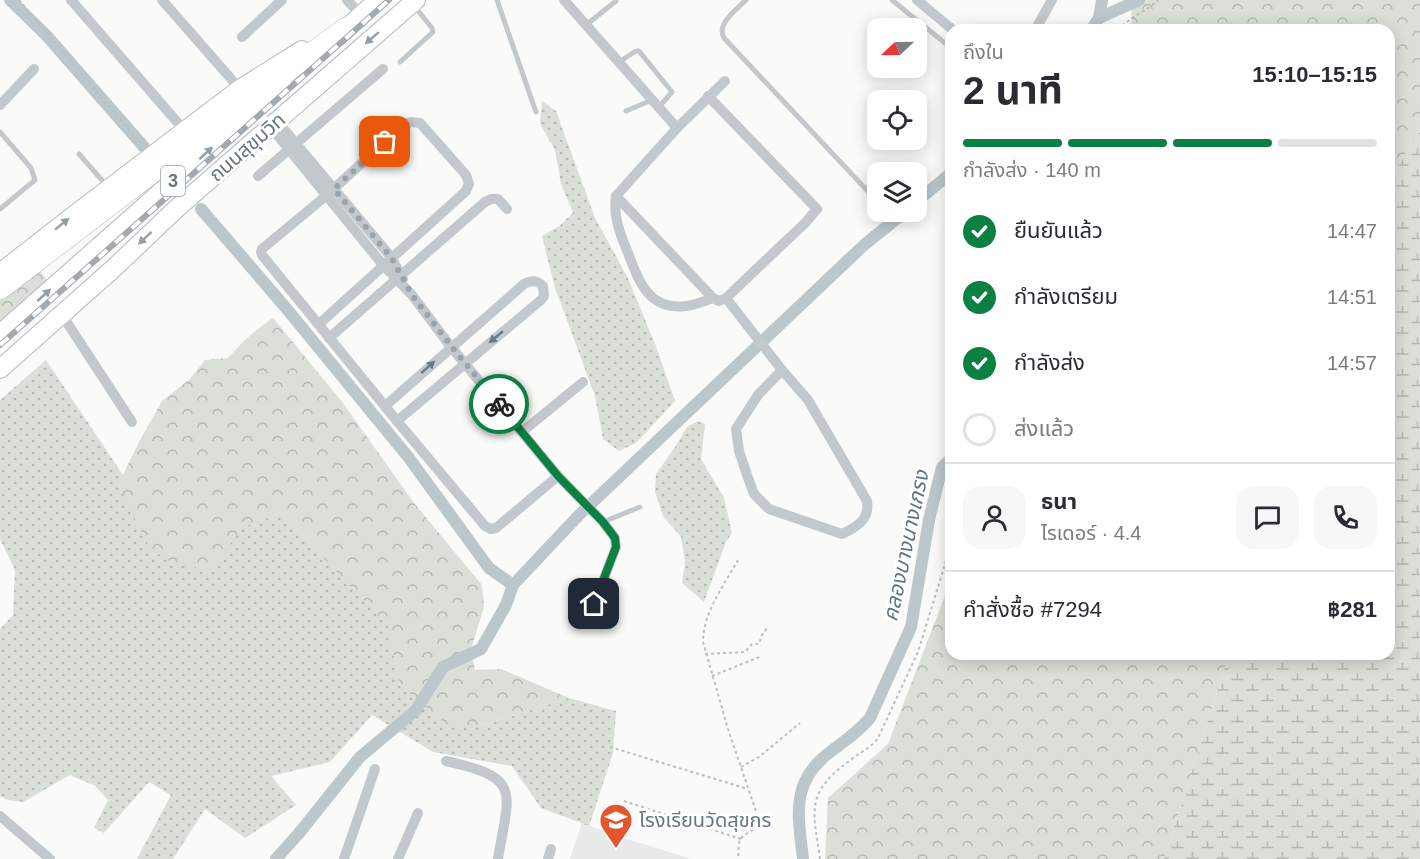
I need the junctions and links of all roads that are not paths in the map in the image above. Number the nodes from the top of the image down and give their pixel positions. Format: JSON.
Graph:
{"nodes":[{"id":1,"x":71,"y":0,"type":"edge"},
{"id":2,"x":162,"y":0,"type":"edge"},
{"id":3,"x":282,"y":0,"type":"edge"},
{"id":4,"x":347,"y":0,"type":"edge"},
{"id":5,"x":378,"y":0,"type":"edge"},
{"id":6,"x":497,"y":0,"type":"edge"},
{"id":7,"x":564,"y":0,"type":"edge"},
{"id":8,"x":746,"y":0,"type":"edge"},
{"id":9,"x":892,"y":0,"type":"edge"},
{"id":10,"x":917,"y":0,"type":"edge"},
{"id":11,"x":1052,"y":0,"type":"edge"},
{"id":12,"x":412,"y":1,"type":"edge"},
{"id":13,"x":616,"y":1,"type":"edge"},
{"id":14,"x":355,"y":20,"type":"junction"},
{"id":15,"x":945,"y":24,"type":"edge"},
{"id":16,"x":1038,"y":24,"type":"edge"},
{"id":17,"x":586,"y":25,"type":"junction"},
{"id":18,"x":242,"y":37,"type":"dead end"},
{"id":19,"x":945,"y":43,"type":"edge"},
{"id":20,"x":400,"y":62,"type":"dead end"},
{"id":21,"x":619,"y":62,"type":"junction"},
{"id":22,"x":34,"y":69,"type":"dead end"},
{"id":23,"x":383,"y":69,"type":"dead end"},
{"id":24,"x":725,"y":81,"type":"dead end"},
{"id":25,"x":240,"y":89,"type":"junction"},
{"id":26,"x":708,"y":96,"type":"junction"},
{"id":27,"x":655,"y":104,"type":"junction"},
{"id":28,"x":0,"y":105,"type":"edge"},
{"id":29,"x":626,"y":111,"type":"dead end"},
{"id":30,"x":536,"y":112,"type":"dead end"},
{"id":31,"x":273,"y":123,"type":"junction"},
{"id":32,"x":677,"y":128,"type":"junction"},
{"id":33,"x":185,"y":131,"type":"junction"},
{"id":34,"x":0,"y":132,"type":"edge"},
{"id":35,"x":292,"y":147,"type":"junction"},
{"id":36,"x":79,"y":154,"type":"dead end"},
{"id":37,"x":258,"y":176,"type":"dead end"},
{"id":38,"x":109,"y":188,"type":"junction"},
{"id":39,"x":867,"y":190,"type":"edge"},
{"id":40,"x":330,"y":192,"type":"junction"},
{"id":41,"x":616,"y":196,"type":"junction"},
{"id":42,"x":0,"y":209,"type":"edge"},
{"id":43,"x":507,"y":209,"type":"dead end"},
{"id":44,"x":387,"y":261,"type":"junction"},
{"id":45,"x":0,"y":273,"type":"edge"},
{"id":46,"x":398,"y":276,"type":"junction"},
{"id":47,"x":0,"y":289,"type":"edge"},
{"id":48,"x":713,"y":298,"type":"junction"},
{"id":49,"x":726,"y":298,"type":"junction"},
{"id":50,"x":62,"y":315,"type":"junction"},
{"id":51,"x":319,"y":324,"type":"junction"},
{"id":52,"x":0,"y":334,"type":"edge"},
{"id":53,"x":330,"y":338,"type":"junction"},
{"id":54,"x":451,"y":346,"type":"junction"},
{"id":55,"x":465,"y":362,"type":"junction"},
{"id":56,"x":0,"y":369,"type":"edge"},
{"id":57,"x":782,"y":370,"type":"junction"},
{"id":58,"x":583,"y":382,"type":"dead end"},
{"id":59,"x":385,"y":406,"type":"junction"},
{"id":60,"x":397,"y":421,"type":"junction"},
{"id":61,"x":132,"y":422,"type":"dead end"},
{"id":62,"x":522,"y":432,"type":"junction"},
{"id":63,"x":558,"y":476,"type":"junction"},
{"id":64,"x":640,"y":507,"type":"dead end"},
{"id":65,"x":603,"y":522,"type":"junction"},
{"id":66,"x":587,"y":623,"type":"dead end"},
{"id":67,"x":446,"y":760,"type":"dead end"},
{"id":68,"x":375,"y":769,"type":"dead end"},
{"id":69,"x":418,"y":813,"type":"dead end"},
{"id":70,"x":0,"y":816,"type":"edge"},
{"id":71,"x":50,"y":859,"type":"edge"},
{"id":72,"x":344,"y":859,"type":"edge"},
{"id":73,"x":399,"y":859,"type":"edge"},
{"id":74,"x":498,"y":859,"type":"edge"}],
"edges":[{"from":1,"to":33,"type":"street"},
{"from":2,"to":25,"type":"street"},
{"from":3,"to":18,"type":"street"},
{"from":4,"to":14,"type":"street"},
{"from":5,"to":14,"type":"highway","name":"ถนนสุขุมวิท","number":"3"},
{"from":6,"to":30,"type":"lane"},
{"from":7,"to":17,"type":"street"},
{"from":8,"to":39,"type":"lane"},
{"from":9,"to":19,"type":"lane"},
{"from":10,"to":15,"type":"street"},
{"from":11,"to":16,"type":"street"},
{"from":12,"to":20,"type":"lane"},
{"from":12,"to":31,"type":"highway","name":"ถนนสุขุมวิท","number":"3","one_way":true},
{"from":13,"to":17,"type":"lane"},
{"from":14,"to":25,"type":"highway"},
{"from":14,"to":47,"type":"highway"},
{"from":52,"to":14,"type":"highway","name":"ถนนสุขุมวิท","number":"3","one_way":true},
{"from":17,"to":21,"type":"street"},
{"from":21,"to":27,"type":"street"},
{"from":21,"to":27,"type":"lane"},
{"from":22,"to":28,"type":"street"},
{"from":23,"to":35,"type":"street"},
{"from":24,"to":26,"type":"street"},
{"from":25,"to":33,"type":"highway"},
{"from":26,"to":32,"type":"street"},
{"from":26,"to":49,"type":"street"},
{"from":27,"to":29,"type":"lane"},
{"from":27,"to":32,"type":"street"},
{"from":31,"to":35,"type":"street"},
{"from":31,"to":50,"type":"highway","name":"ถนนสุขุมวิท","number":"3","one_way":true},
{"from":32,"to":41,"type":"street"},
{"from":33,"to":38,"type":"highway"},
{"from":34,"to":42,"type":"lane"},
{"from":35,"to":37,"type":"street"},
{"from":35,"to":40,"type":"street"},
{"from":36,"to":38,"type":"lane"},
{"from":45,"to":38,"type":"highway","one_way":true},
{"from":40,"to":44,"type":"street"},
{"from":40,"to":44,"type":"street"},
{"from":40,"to":51,"type":"street"},
{"from":41,"to":48,"type":"street"},
{"from":41,"to":48,"type":"street"},
{"from":43,"to":46,"type":"street"},
{"from":44,"to":46,"type":"street"},
{"from":44,"to":51,"type":"street"},
{"from":46,"to":53,"type":"street"},
{"from":46,"to":54,"type":"street"},
{"from":48,"to":49,"type":"street"},
{"from":49,"to":57,"type":"street"},
{"from":50,"to":56,"type":"highway","name":"ถนนสุขุมวิท","number":"3"},
{"from":50,"to":61,"type":"street"},
{"from":51,"to":53,"type":"street"},
{"from":53,"to":59,"type":"street"},
{"from":54,"to":55,"type":"street"},
{"from":54,"to":55,"type":"street","one_way":true},
{"from":59,"to":54,"type":"street","one_way":true},
{"from":55,"to":60,"type":"street"},
{"from":55,"to":62,"type":"street"},
{"from":57,"to":57,"type":"street"},
{"from":58,"to":62,"type":"street"},
{"from":59,"to":60,"type":"street"},
{"from":60,"to":63,"type":"street"},
{"from":62,"to":63,"type":"street"},
{"from":63,"to":65,"type":"street"},
{"from":64,"to":65,"type":"lane"},
{"from":65,"to":66,"type":"street"},
{"from":67,"to":74,"type":"street"},
{"from":68,"to":72,"type":"street"},
{"from":69,"to":73,"type":"street"},
{"from":70,"to":71,"type":"street"}]}
